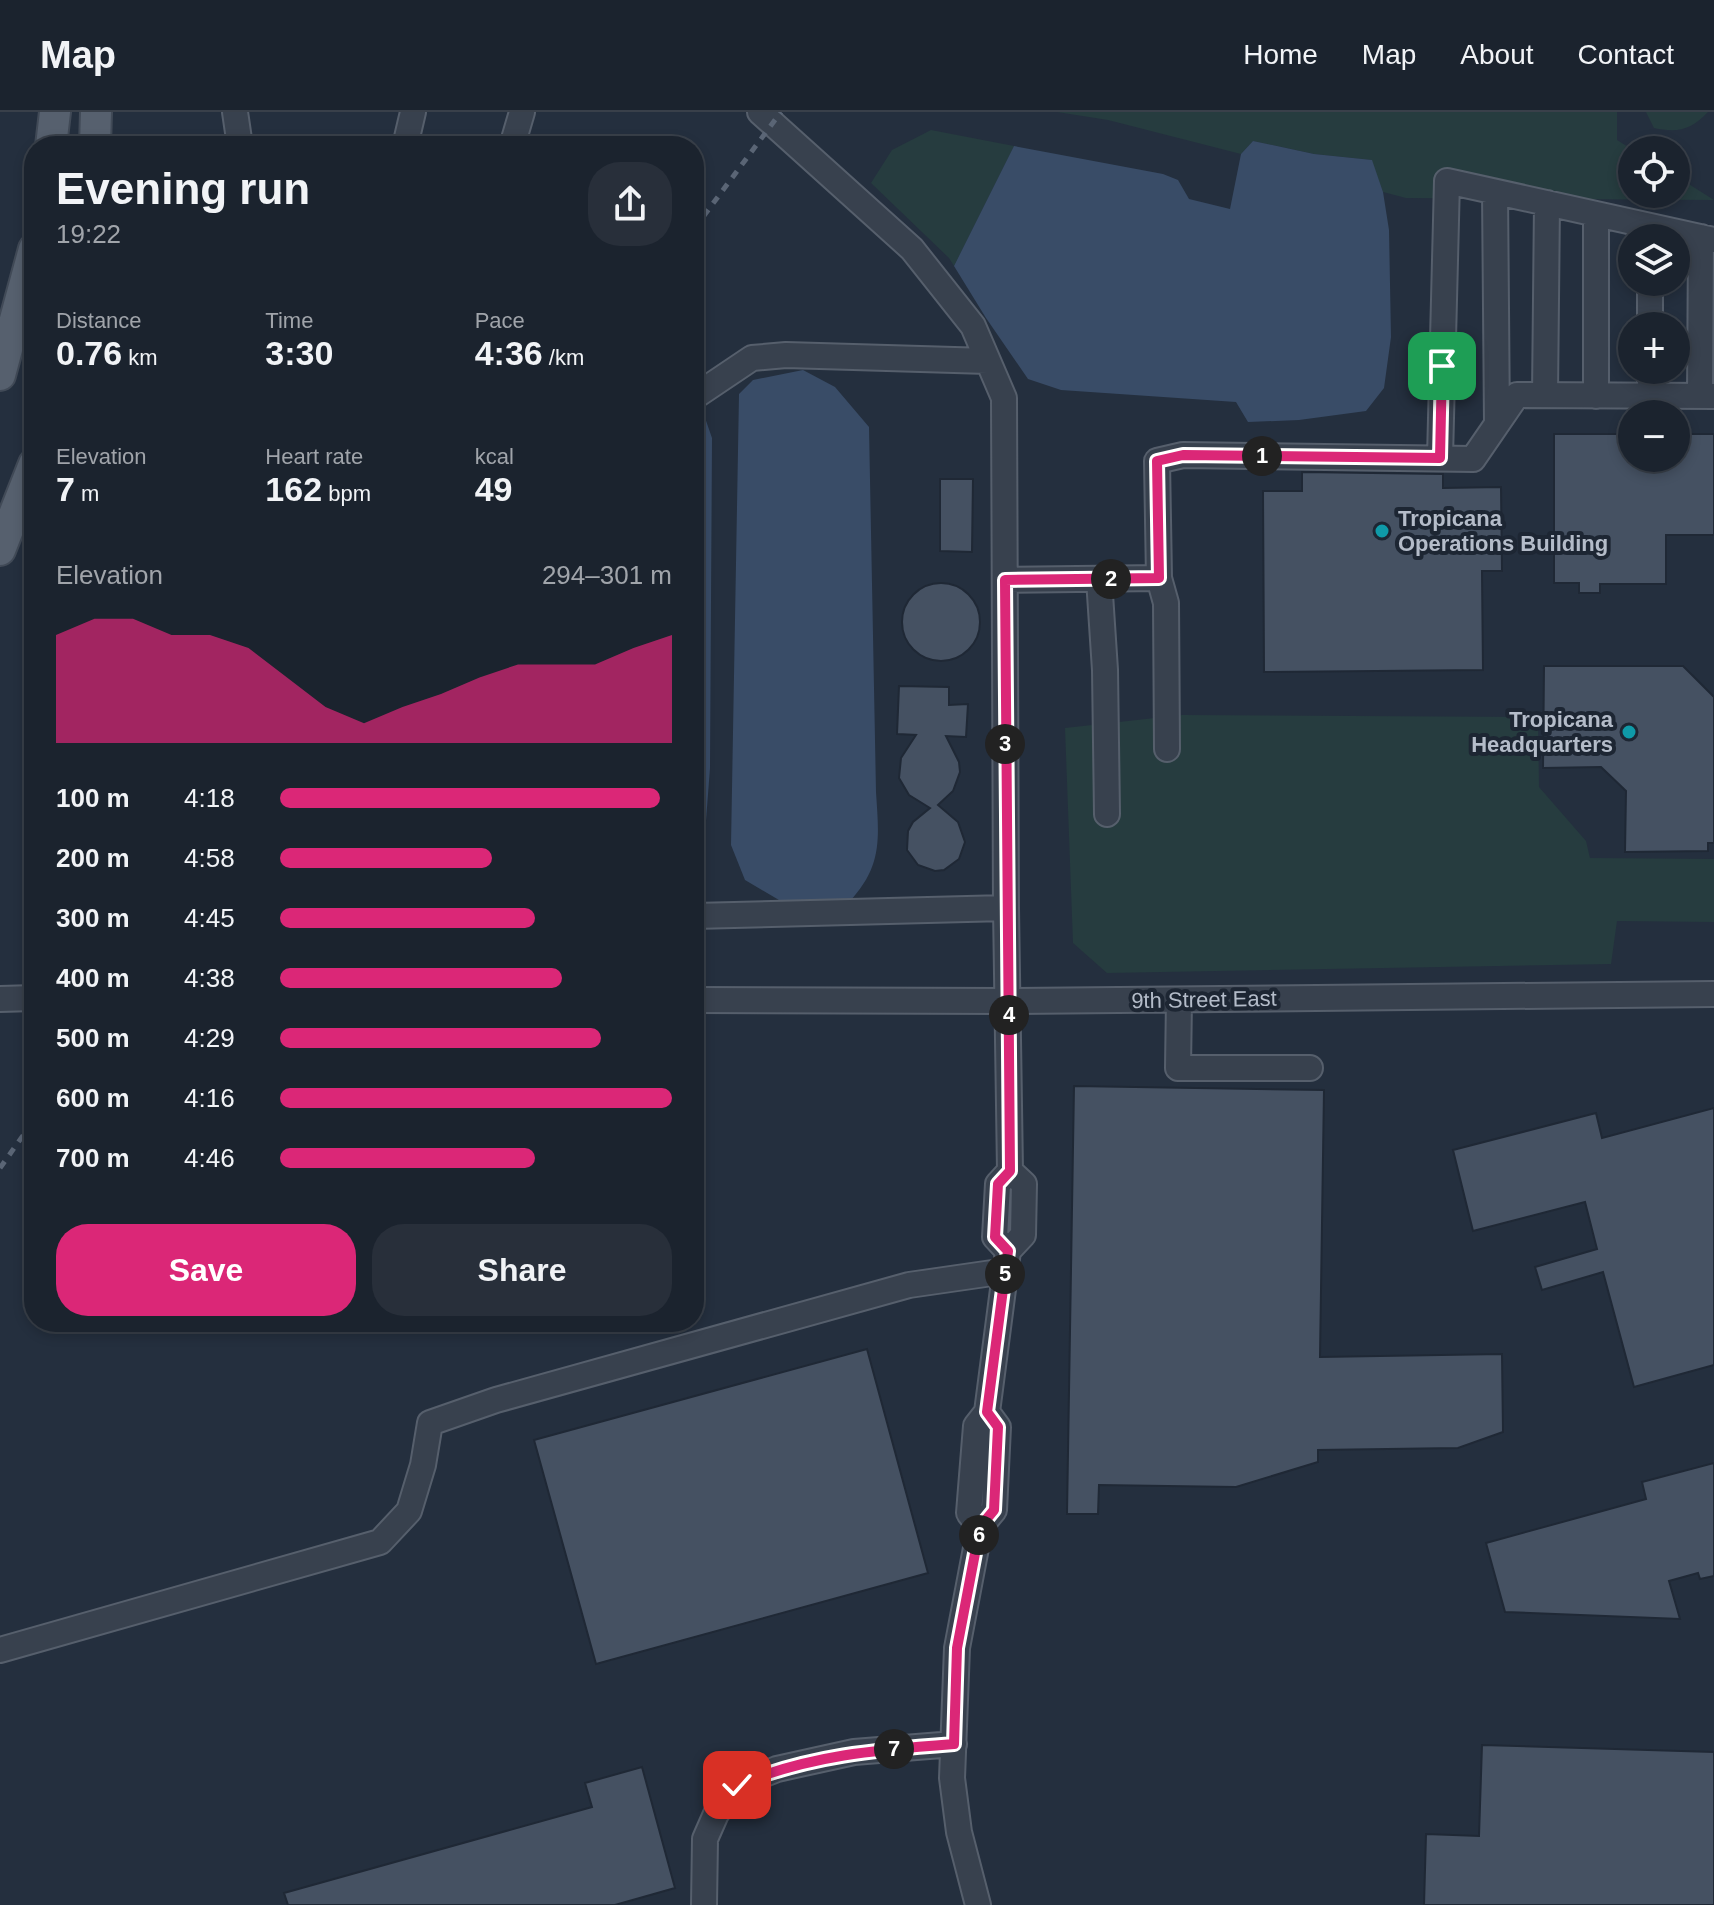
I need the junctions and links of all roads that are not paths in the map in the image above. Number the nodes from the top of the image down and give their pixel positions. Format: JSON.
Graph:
{"nodes":[{"id":1,"x":55,"y":112,"type":"edge"},
{"id":2,"x":96,"y":112,"type":"edge"},
{"id":3,"x":235,"y":112,"type":"edge"},
{"id":4,"x":413,"y":112,"type":"edge"},
{"id":5,"x":522,"y":112,"type":"edge"},
{"id":6,"x":760,"y":112,"type":"edge"},
{"id":7,"x":52,"y":136,"type":"edge"},
{"id":8,"x":95,"y":136,"type":"edge"},
{"id":9,"x":239,"y":136,"type":"edge"},
{"id":10,"x":407,"y":136,"type":"edge"},
{"id":11,"x":515,"y":136,"type":"edge"},
{"id":12,"x":1495,"y":192,"type":"junction"},
{"id":13,"x":1547,"y":203,"type":"junction"},
{"id":14,"x":1596,"y":214,"type":"junction"},
{"id":15,"x":1626,"y":224,"type":"edge"},
{"id":16,"x":1707,"y":238,"type":"edge"},
{"id":17,"x":24,"y":286,"type":"edge"},
{"id":18,"x":988,"y":361,"type":"junction"},
{"id":19,"x":0,"y":375,"type":"edge"},
{"id":20,"x":1650,"y":384,"type":"edge"},
{"id":21,"x":704,"y":390,"type":"edge"},
{"id":22,"x":1545,"y":395,"type":"junction"},
{"id":23,"x":1596,"y":396,"type":"junction"},
{"id":24,"x":1650,"y":396,"type":"junction"},
{"id":25,"x":1707,"y":396,"type":"edge"},
{"id":26,"x":1497,"y":424,"type":"junction"},
{"id":27,"x":1440,"y":458,"type":"junction"},
{"id":28,"x":24,"y":489,"type":"edge"},
{"id":29,"x":0,"y":550,"type":"edge"},
{"id":30,"x":1159,"y":578,"type":"junction"},
{"id":31,"x":1099,"y":579,"type":"junction"},
{"id":32,"x":1005,"y":580,"type":"junction"},
{"id":33,"x":1167,"y":749,"type":"dead end"},
{"id":34,"x":1107,"y":814,"type":"dead end"},
{"id":35,"x":1006,"y":908,"type":"junction"},
{"id":36,"x":704,"y":916,"type":"edge"},
{"id":37,"x":1714,"y":994,"type":"edge"},
{"id":38,"x":24,"y":998,"type":"edge"},
{"id":39,"x":0,"y":999,"type":"edge"},
{"id":40,"x":704,"y":1000,"type":"edge"},
{"id":41,"x":1179,"y":1000,"type":"junction"},
{"id":42,"x":1008,"y":1001,"type":"junction"},
{"id":43,"x":1310,"y":1068,"type":"dead end"},
{"id":44,"x":1007,"y":1261,"type":"junction"},
{"id":45,"x":0,"y":1650,"type":"edge"},
{"id":46,"x":954,"y":1744,"type":"junction"},
{"id":47,"x":704,"y":1905,"type":"edge"},
{"id":48,"x":978,"y":1905,"type":"edge"}],
"edges":[{"from":1,"to":7,"type":"main road"},
{"from":2,"to":8,"type":"main road"},
{"from":3,"to":9,"type":"street"},
{"from":4,"to":10,"type":"street"},
{"from":5,"to":11,"type":"street"},
{"from":6,"to":18,"type":"street"},
{"from":12,"to":13,"type":"street"},
{"from":12,"to":26,"type":"street"},
{"from":12,"to":27,"type":"street"},
{"from":13,"to":14,"type":"street"},
{"from":13,"to":22,"type":"street"},
{"from":14,"to":15,"type":"street"},
{"from":14,"to":23,"type":"street"},
{"from":16,"to":25,"type":"street"},
{"from":17,"to":19,"type":"main road"},
{"from":18,"to":21,"type":"street"},
{"from":18,"to":32,"type":"street"},
{"from":20,"to":24,"type":"street"},
{"from":22,"to":23,"type":"street"},
{"from":22,"to":26,"type":"street"},
{"from":23,"to":24,"type":"street"},
{"from":24,"to":25,"type":"street"},
{"from":26,"to":27,"type":"street"},
{"from":27,"to":30,"type":"street"},
{"from":28,"to":29,"type":"main road"},
{"from":30,"to":31,"type":"street"},
{"from":30,"to":33,"type":"street"},
{"from":31,"to":32,"type":"street"},
{"from":31,"to":34,"type":"street"},
{"from":32,"to":35,"type":"street"},
{"from":35,"to":36,"type":"street"},
{"from":35,"to":42,"type":"street"},
{"from":37,"to":41,"type":"street","name":"9th Street East"},
{"from":38,"to":39,"type":"street"},
{"from":40,"to":42,"type":"street","name":"9th Street East"},
{"from":41,"to":42,"type":"street","name":"9th Street East"},
{"from":41,"to":43,"type":"street"},
{"from":42,"to":44,"type":"street"},
{"from":44,"to":45,"type":"street"},
{"from":44,"to":46,"type":"street"},
{"from":46,"to":47,"type":"street"},
{"from":46,"to":48,"type":"street"}]}
